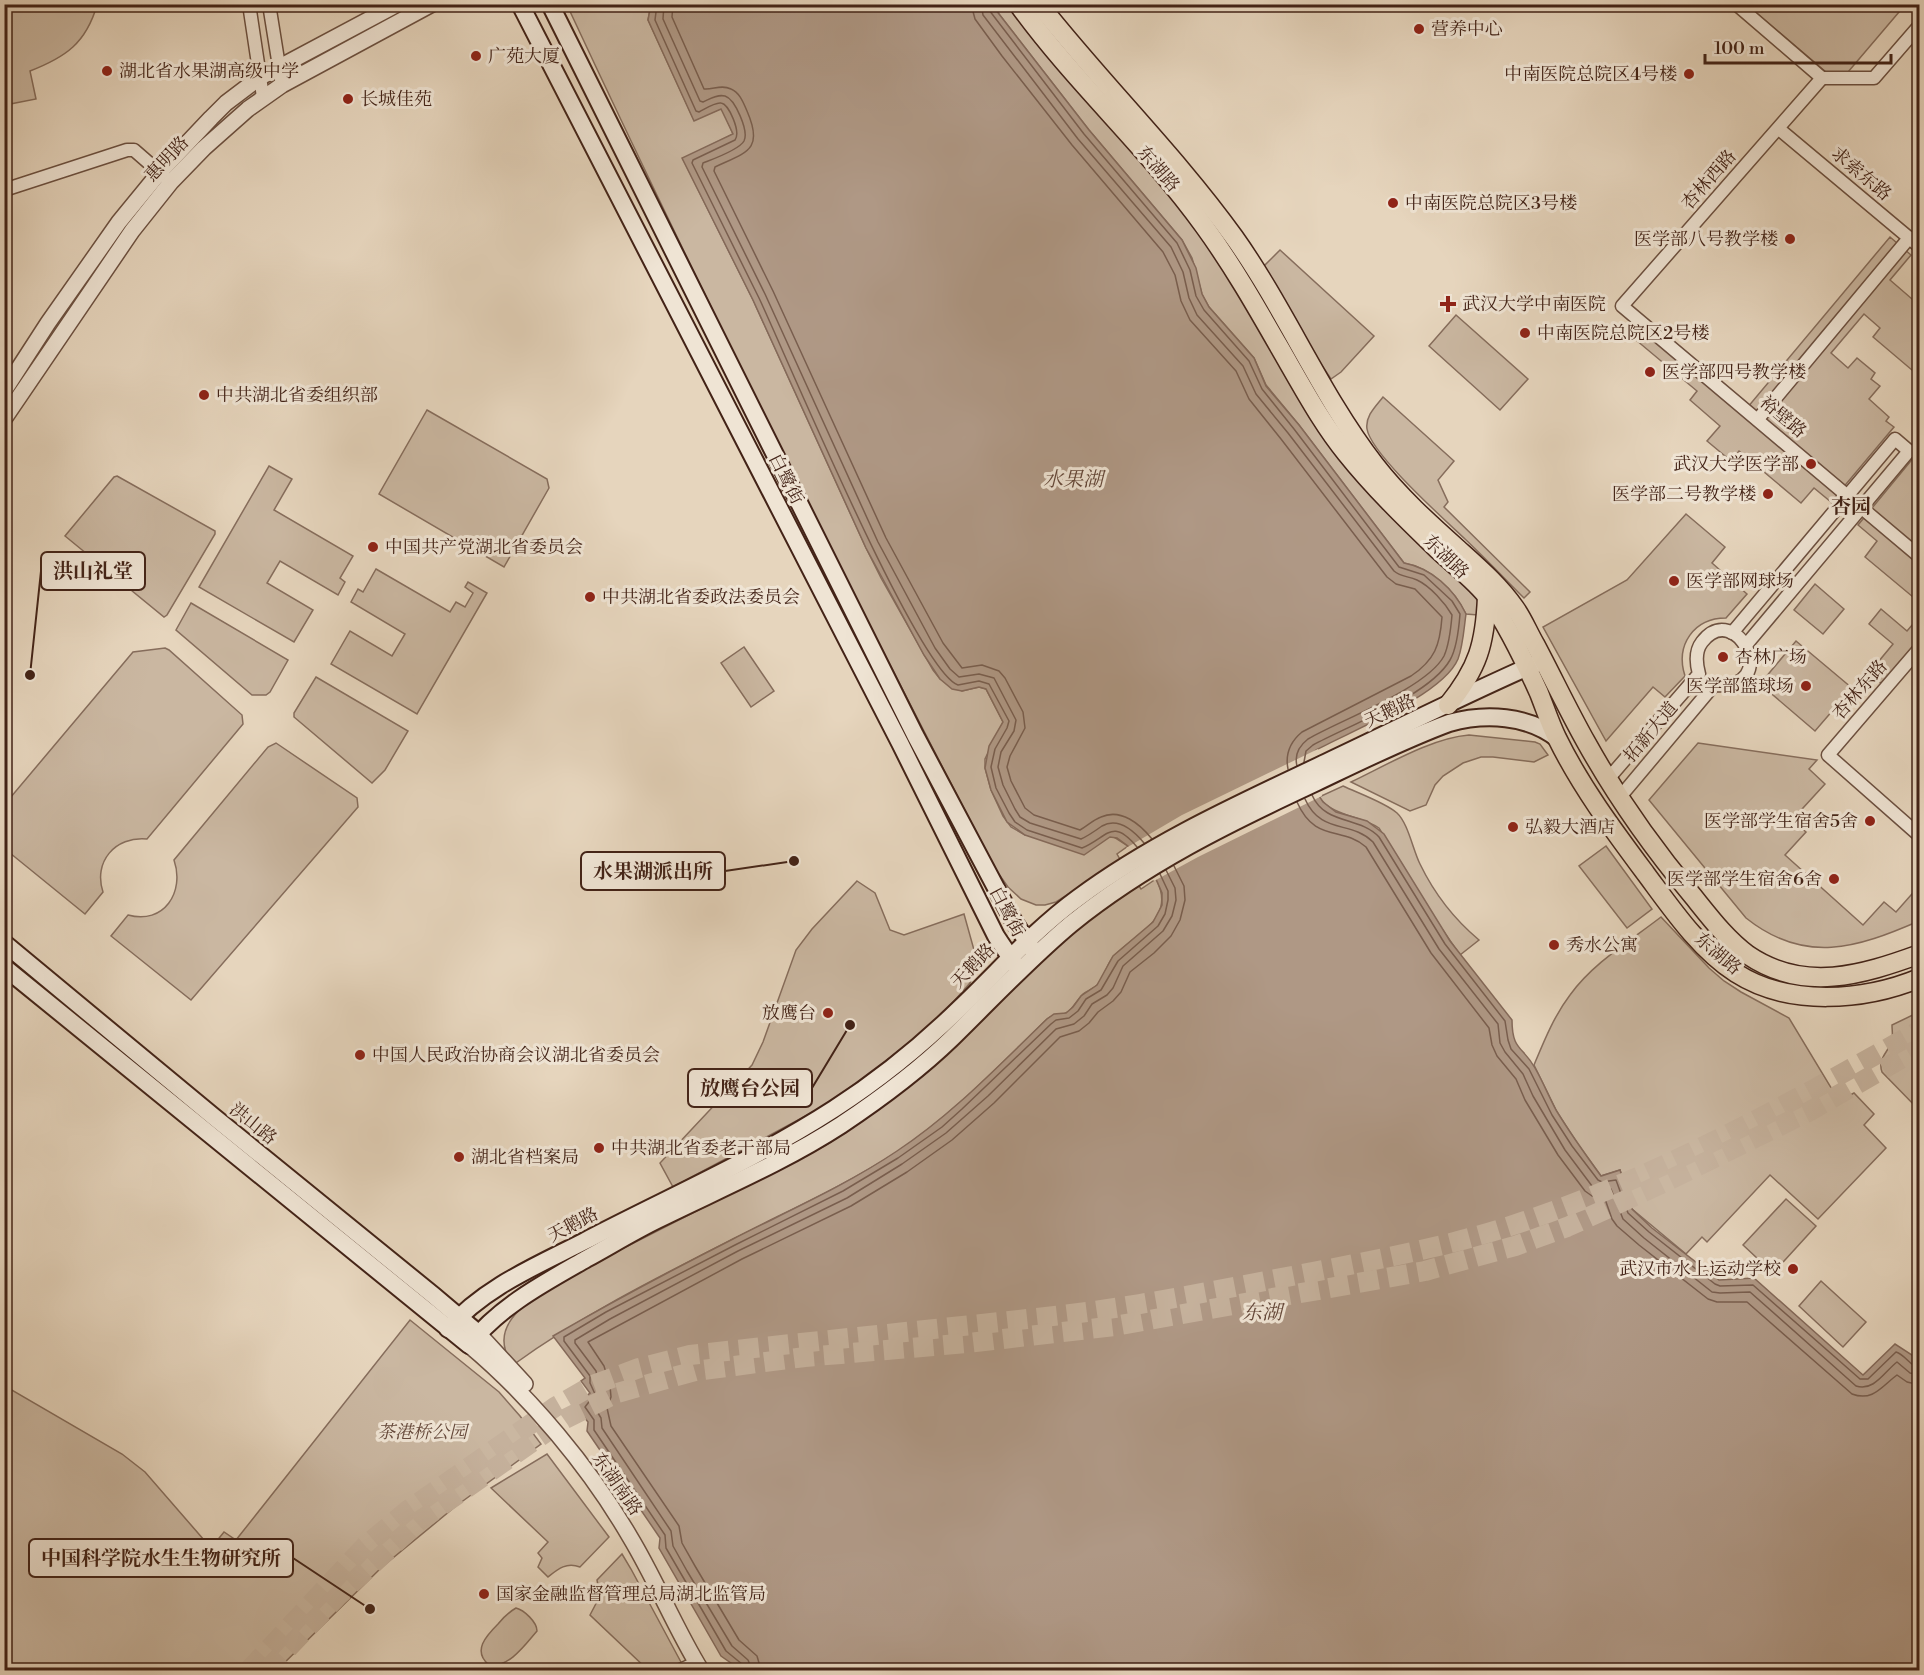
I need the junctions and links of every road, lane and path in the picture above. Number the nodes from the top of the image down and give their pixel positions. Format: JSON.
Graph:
{"nodes":[{"id":1,"x":249,"y":4,"type":"edge"},
{"id":2,"x":268,"y":4,"type":"edge"},
{"id":3,"x":398,"y":4,"type":"edge"},
{"id":4,"x":432,"y":4,"type":"edge"},
{"id":5,"x":520,"y":4,"type":"edge"},
{"id":6,"x":550,"y":4,"type":"edge"},
{"id":7,"x":1018,"y":4,"type":"edge"},
{"id":8,"x":1040,"y":4,"type":"edge"},
{"id":9,"x":1736,"y":4,"type":"edge"},
{"id":10,"x":1920,"y":25,"type":"edge"},
{"id":11,"x":279,"y":67,"type":"junction"},
{"id":12,"x":259,"y":78,"type":"junction"},
{"id":13,"x":1822,"y":78,"type":"junction"},
{"id":14,"x":282,"y":85,"type":"junction"},
{"id":15,"x":263,"y":97,"type":"junction"},
{"id":16,"x":1779,"y":129,"type":"junction"},
{"id":17,"x":165,"y":177,"type":"junction"},
{"id":18,"x":4,"y":190,"type":"edge"},
{"id":19,"x":1910,"y":238,"type":"junction"},
{"id":20,"x":1920,"y":247,"type":"edge"},
{"id":21,"x":1622,"y":306,"type":"joint"},
{"id":22,"x":4,"y":391,"type":"edge"},
{"id":23,"x":4,"y":419,"type":"edge"},
{"id":24,"x":1758,"y":419,"type":"junction"},
{"id":25,"x":1848,"y":495,"type":"junction"},
{"id":26,"x":1862,"y":507,"type":"junction"},
{"id":27,"x":1920,"y":557,"type":"edge"},
{"id":28,"x":1487,"y":597,"type":"junction"},
{"id":29,"x":1732,"y":633,"type":"junction"},
{"id":30,"x":1746,"y":645,"type":"junction"},
{"id":31,"x":1920,"y":648,"type":"edge"},
{"id":32,"x":1544,"y":660,"type":"junction"},
{"id":33,"x":1526,"y":668,"type":"junction"},
{"id":34,"x":1448,"y":705,"type":"junction"},
{"id":35,"x":1558,"y":739,"type":"junction"},
{"id":36,"x":1328,"y":769,"type":"junction"},
{"id":37,"x":1608,"y":779,"type":"junction"},
{"id":38,"x":1620,"y":797,"type":"junction"},
{"id":39,"x":1920,"y":836,"type":"edge"},
{"id":40,"x":4,"y":943,"type":"edge"},
{"id":41,"x":1031,"y":948,"type":"junction"},
{"id":42,"x":1920,"y":954,"type":"edge"},
{"id":43,"x":1014,"y":964,"type":"junction"},
{"id":44,"x":4,"y":968,"type":"edge"},
{"id":45,"x":1920,"y":978,"type":"edge"},
{"id":46,"x":454,"y":1322,"type":"junction"},
{"id":47,"x":473,"y":1339,"type":"junction"},
{"id":48,"x":699,"y":1667,"type":"edge"},
{"id":49,"x":680,"y":1671,"type":"edge"}],
"edges":[{"from":1,"to":12,"type":"street"},
{"from":2,"to":11,"type":"street"},
{"from":3,"to":11,"type":"street","name":"惠明路"},
{"from":4,"to":14,"type":"street","name":"惠明路"},
{"from":5,"to":43,"type":"main road","name":"白鹭街"},
{"from":6,"to":41,"type":"main road","name":"白鹭街"},
{"from":7,"to":28,"type":"main road","name":"东湖路"},
{"from":8,"to":32,"type":"main road","name":"东湖路"},
{"from":9,"to":13,"type":"street"},
{"from":10,"to":13,"type":"street"},
{"from":11,"to":12,"type":"street","name":"惠明路"},
{"from":11,"to":14,"type":"street"},
{"from":12,"to":15,"type":"street"},
{"from":12,"to":17,"type":"street","name":"惠明路"},
{"from":13,"to":16,"type":"street","name":"杏林西路"},
{"from":14,"to":15,"type":"street","name":"惠明路"},
{"from":15,"to":17,"type":"street","name":"惠明路"},
{"from":16,"to":19,"type":"street","name":"求索东路"},
{"from":16,"to":21,"type":"street","name":"杏林西路"},
{"from":17,"to":18,"type":"street"},
{"from":17,"to":22,"type":"street","name":"惠明路"},
{"from":17,"to":23,"type":"street","name":"惠明路"},
{"from":19,"to":20,"type":"street","name":"求索东路"},
{"from":19,"to":24,"type":"street"},
{"from":21,"to":24,"type":"street","name":"裕壁路"},
{"from":24,"to":25,"type":"street","name":"裕壁路"},
{"from":25,"to":26,"type":"street","name":"裕壁路"},
{"from":25,"to":26,"type":"street"},
{"from":25,"to":29,"type":"street"},
{"from":26,"to":27,"type":"street","name":"裕壁路"},
{"from":26,"to":30,"type":"street"},
{"from":28,"to":33,"type":"main road","name":"东湖路"},
{"from":28,"to":34,"type":"main road"},
{"from":29,"to":30,"type":"street"},
{"from":29,"to":37,"type":"street","name":"拓新大道"},
{"from":30,"to":38,"type":"street","name":"拓新大道"},
{"from":31,"to":39,"type":"street","name":"杏林东路"},
{"from":32,"to":33,"type":"main road","name":"天鹅路"},
{"from":32,"to":37,"type":"main road","name":"东湖路"},
{"from":33,"to":34,"type":"main road","name":"天鹅路"},
{"from":33,"to":35,"type":"main road","name":"东湖路"},
{"from":34,"to":36,"type":"main road","name":"天鹅路"},
{"from":35,"to":36,"type":"main road","name":"天鹅路"},
{"from":35,"to":45,"type":"main road","name":"东湖路"},
{"from":36,"to":41,"type":"main road","name":"天鹅路"},
{"from":37,"to":38,"type":"main road","name":"东湖路"},
{"from":38,"to":42,"type":"main road","name":"东湖路"},
{"from":40,"to":46,"type":"main road","name":"洪山路"},
{"from":41,"to":43,"type":"main road","name":"天鹅路"},
{"from":43,"to":46,"type":"main road","name":"天鹅路"},
{"from":43,"to":47,"type":"main road","name":"天鹅路"},
{"from":44,"to":46,"type":"main road","name":"洪山路"},
{"from":46,"to":47,"type":"main road","name":"洪山路"},
{"from":47,"to":48,"type":"street","name":"东湖南路"},
{"from":48,"to":49,"type":"street"}]}
